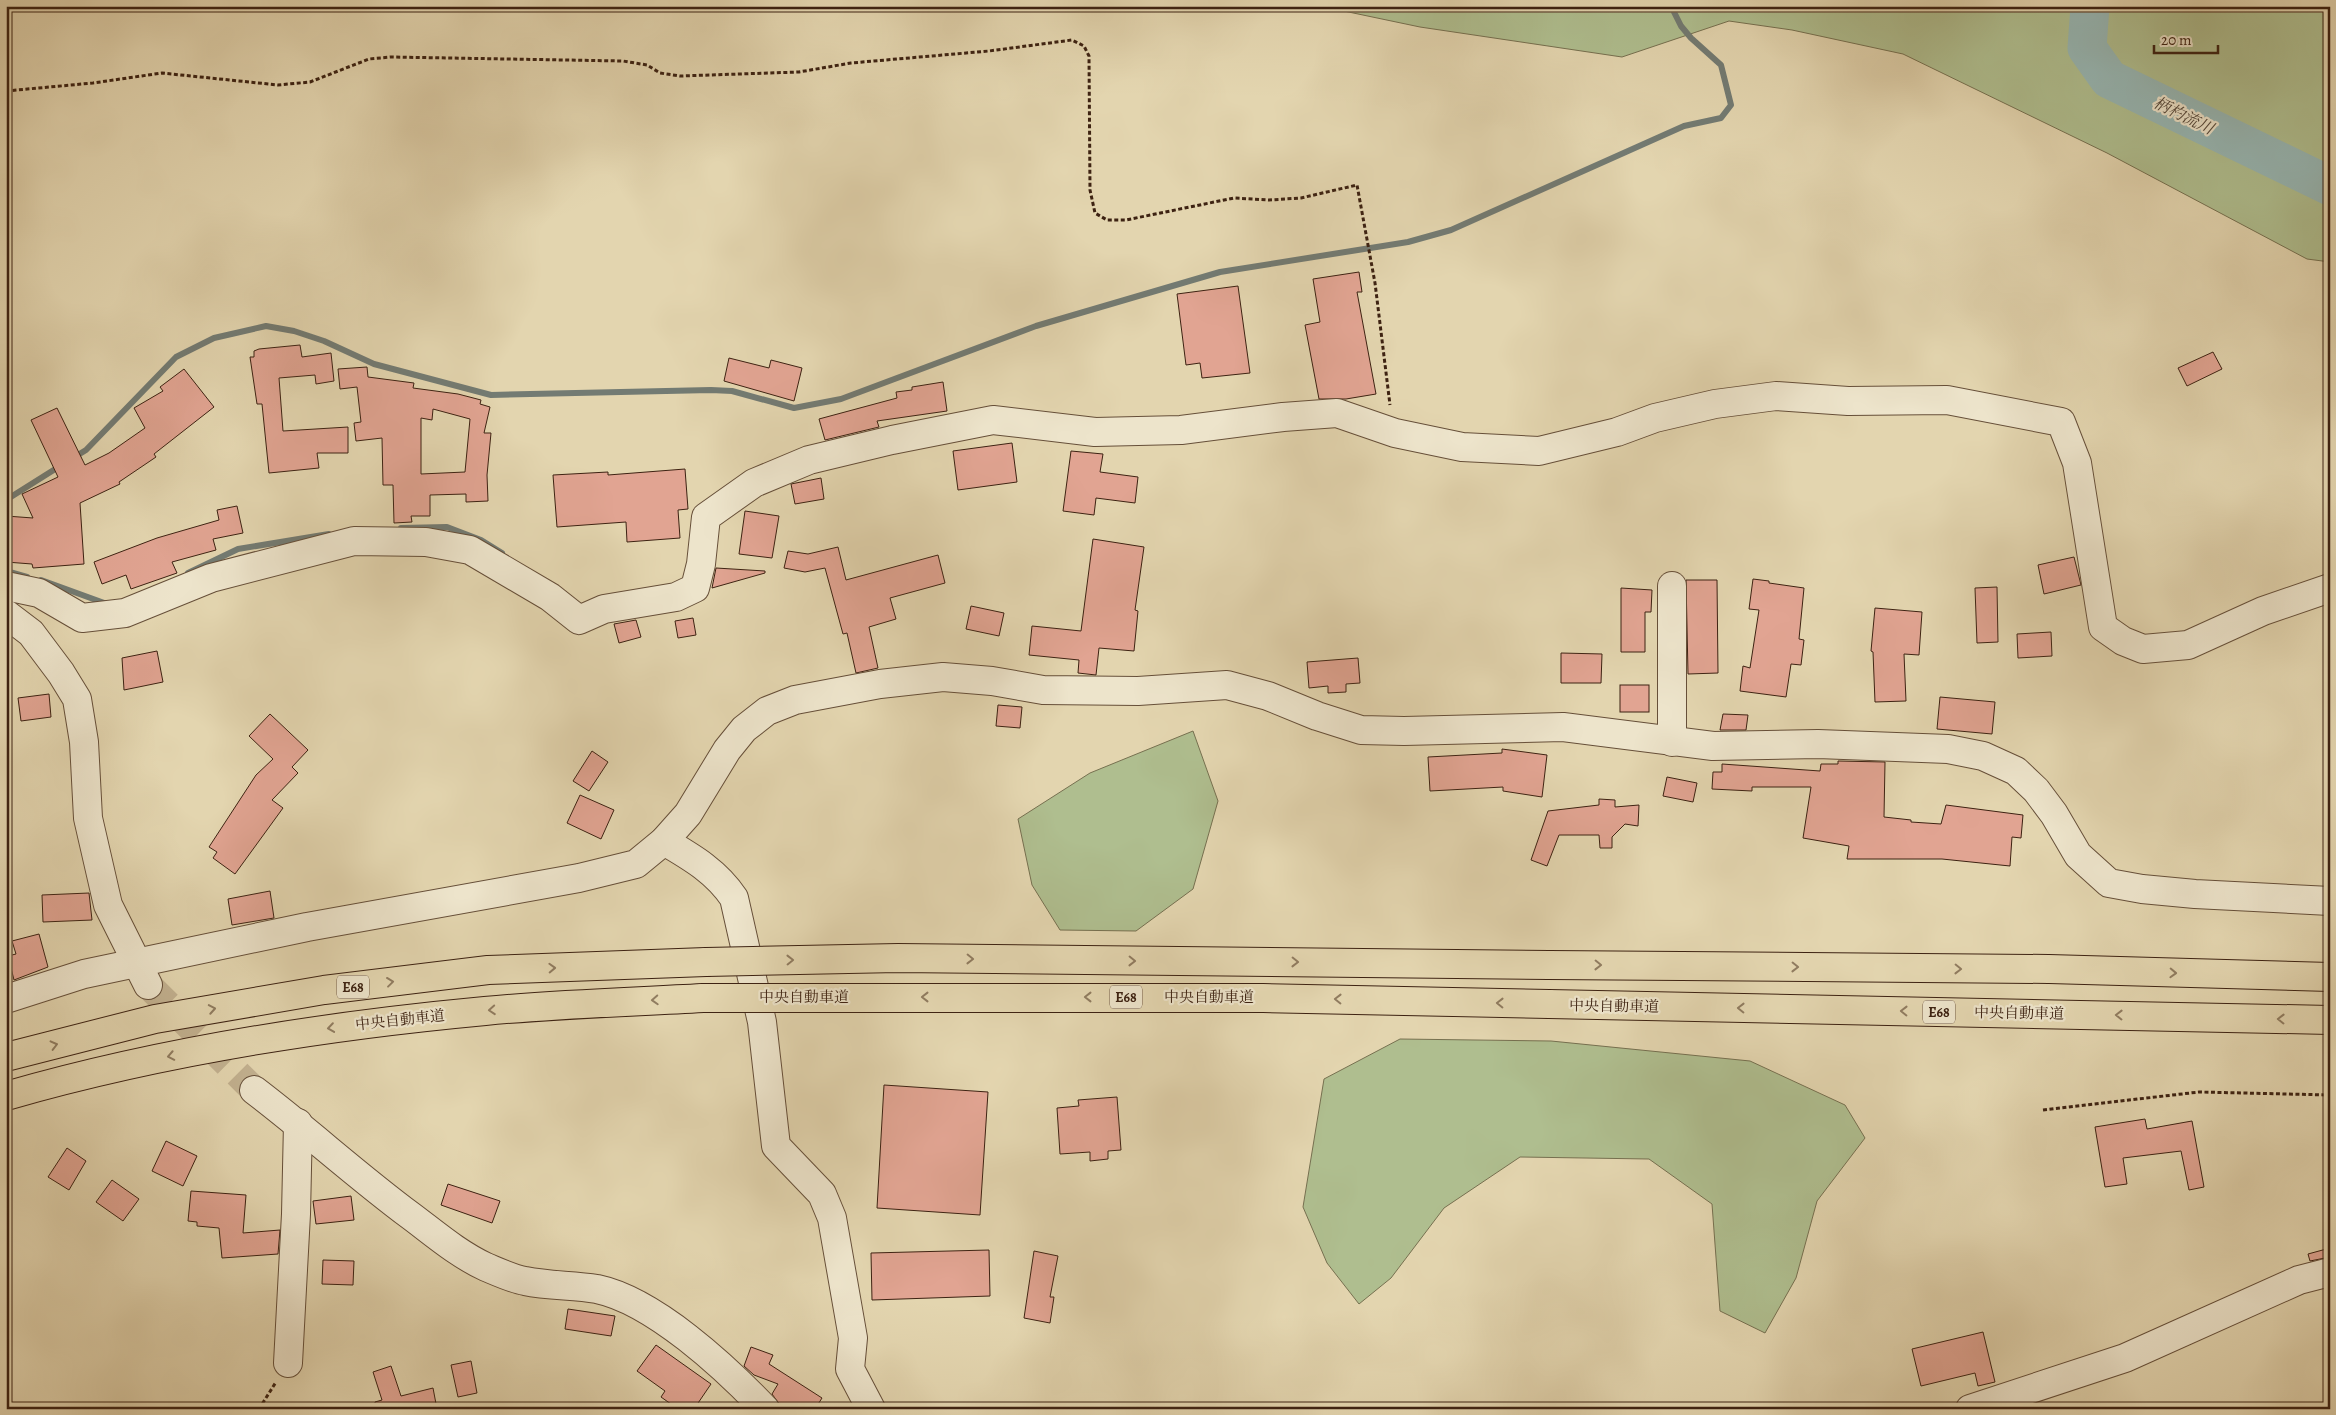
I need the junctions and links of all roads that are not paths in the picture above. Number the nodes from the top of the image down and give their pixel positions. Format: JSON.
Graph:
{"nodes":[{"id":1,"x":6,"y":586,"type":"edge"},
{"id":2,"x":1672,"y":586,"type":"dead end"},
{"id":3,"x":2330,"y":588,"type":"edge"},
{"id":4,"x":6,"y":614,"type":"edge"},
{"id":5,"x":1672,"y":742,"type":"junction"},
{"id":6,"x":664,"y":841,"type":"junction"},
{"id":7,"x":2330,"y":901,"type":"edge"},
{"id":8,"x":142,"y":974,"type":"junction"},
{"id":9,"x":2330,"y":977,"type":"edge"},
{"id":10,"x":6,"y":999,"type":"edge"},
{"id":11,"x":2330,"y":1020,"type":"edge"},
{"id":12,"x":6,"y":1057,"type":"edge"},
{"id":13,"x":254,"y":1090,"type":"tunnel mouth"},
{"id":14,"x":6,"y":1096,"type":"edge"},
{"id":15,"x":298,"y":1123,"type":"junction"},
{"id":16,"x":2330,"y":1272,"type":"edge"},
{"id":17,"x":288,"y":1363,"type":"road end"},
{"id":18,"x":765,"y":1409,"type":"edge"},
{"id":19,"x":871,"y":1409,"type":"edge"},
{"id":20,"x":1970,"y":1409,"type":"edge"}],
"edges":[{"from":1,"to":3,"type":"street"},
{"from":2,"to":5,"type":"street"},
{"from":4,"to":8,"type":"street"},
{"from":5,"to":6,"type":"street"},
{"from":5,"to":7,"type":"street"},
{"from":6,"to":8,"type":"street"},
{"from":6,"to":19,"type":"street"},
{"from":8,"to":10,"type":"street"},
{"from":12,"to":9,"type":"highway","number":"E68","one_way":true,"bridge":true},
{"from":11,"to":14,"type":"highway","name":"中央自動車道","number":"E68","one_way":true,"bridge":true},
{"from":13,"to":15,"type":"street"},
{"from":15,"to":17,"type":"street"},
{"from":15,"to":18,"type":"street"},
{"from":16,"to":20,"type":"street"}]}
